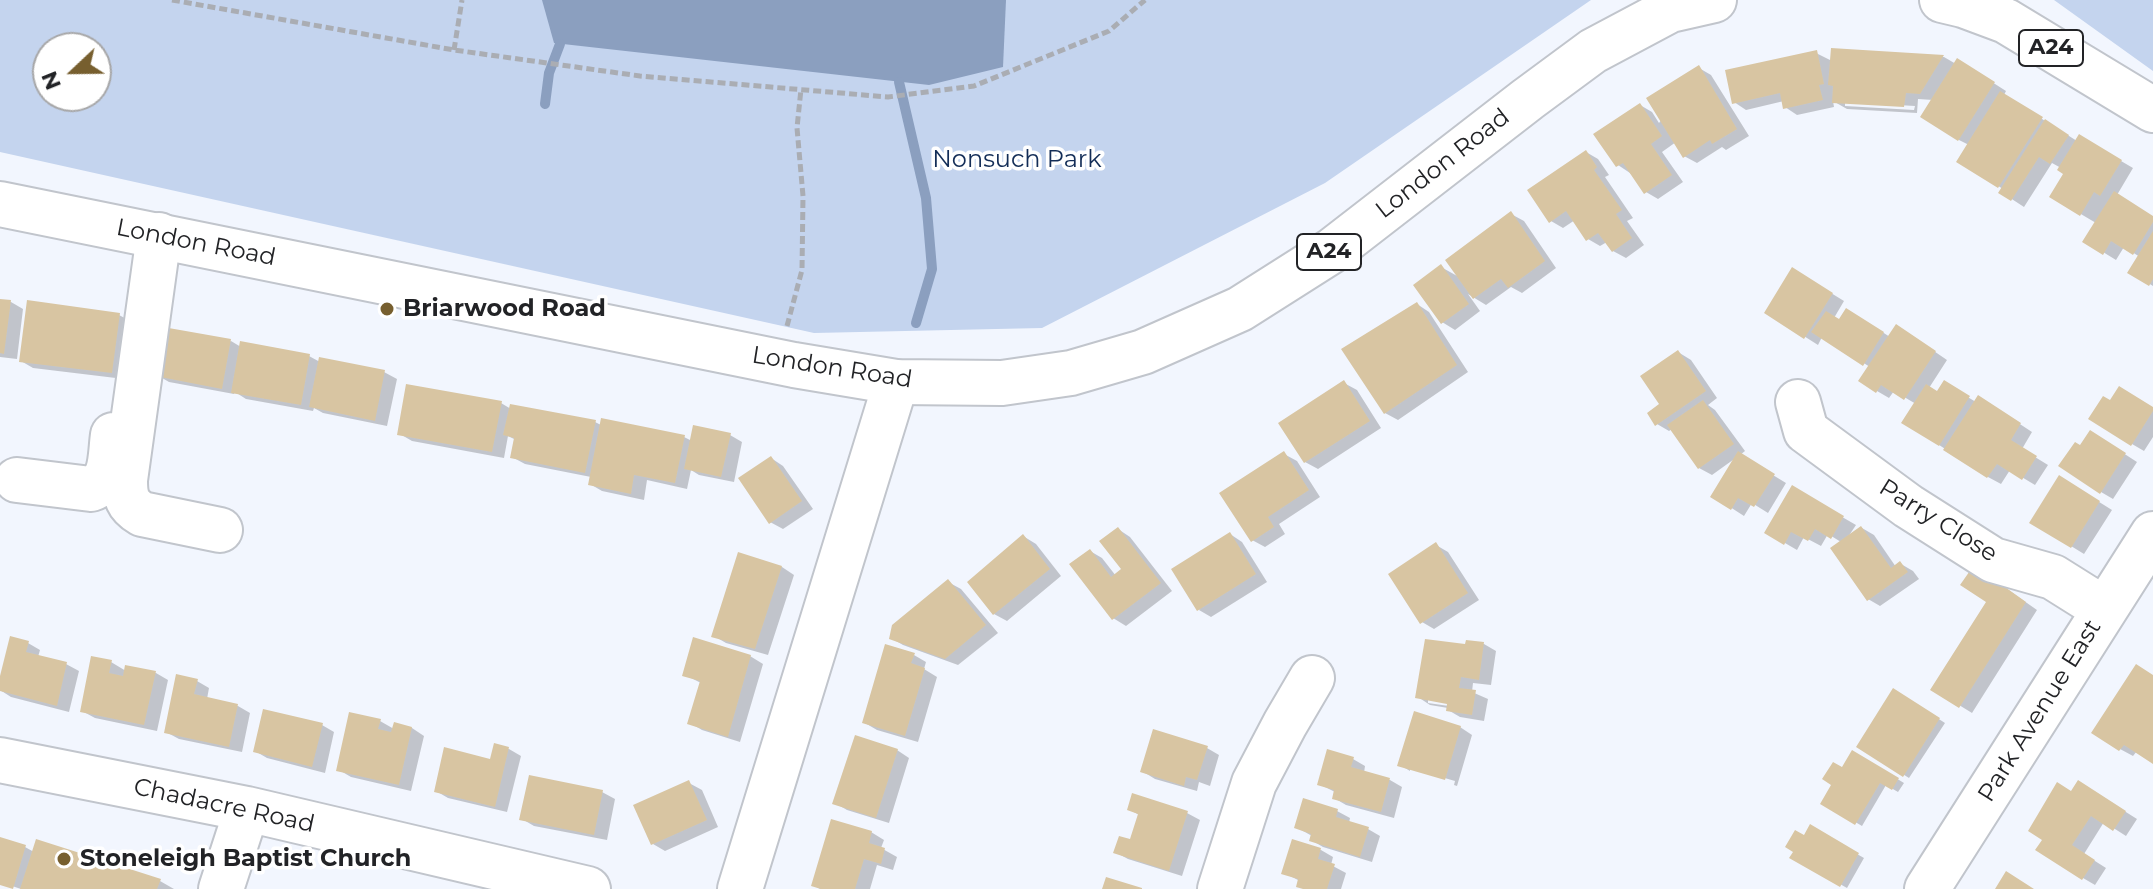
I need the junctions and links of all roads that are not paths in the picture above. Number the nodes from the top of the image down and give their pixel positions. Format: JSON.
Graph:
{"nodes":[{"id":1,"x":1714,"y":0,"type":"edge"},
{"id":2,"x":1942,"y":0,"type":"edge"},
{"id":3,"x":2153,"y":110,"type":"edge"},
{"id":4,"x":0,"y":204,"type":"edge"},
{"id":5,"x":150,"y":234,"type":"junction"},
{"id":6,"x":896,"y":382,"type":"junction"},
{"id":7,"x":1798,"y":402,"type":"dead end"},
{"id":8,"x":17,"y":480,"type":"dead end"},
{"id":9,"x":220,"y":530,"type":"dead end"},
{"id":10,"x":2153,"y":534,"type":"edge"},
{"id":11,"x":2104,"y":609,"type":"junction"},
{"id":12,"x":1312,"y":678,"type":"dead end"},
{"id":13,"x":0,"y":760,"type":"edge"},
{"id":14,"x":247,"y":809,"type":"junction"},
{"id":15,"x":221,"y":889,"type":"edge"},
{"id":16,"x":588,"y":889,"type":"edge"},
{"id":17,"x":740,"y":889,"type":"edge"},
{"id":18,"x":1220,"y":889,"type":"edge"},
{"id":19,"x":1927,"y":889,"type":"edge"}],
"edges":[{"from":1,"to":6,"type":"main road","name":"London Road","number":"A24"},
{"from":2,"to":3,"type":"main road","number":"A24"},
{"from":4,"to":5,"type":"main road","name":"London Road","number":"A24"},
{"from":5,"to":6,"type":"main road","name":"London Road","number":"A24"},
{"from":5,"to":8,"type":"main road"},
{"from":5,"to":9,"type":"main road"},
{"from":6,"to":17,"type":"main road"},
{"from":7,"to":11,"type":"main road","name":"Parry Close"},
{"from":10,"to":11,"type":"main road","name":"Park Avenue East"},
{"from":11,"to":19,"type":"main road","name":"Park Avenue East"},
{"from":12,"to":18,"type":"main road"},
{"from":13,"to":14,"type":"main road","name":"Chadacre Road"},
{"from":14,"to":15,"type":"main road"},
{"from":14,"to":16,"type":"main road","name":"Chadacre Road"}]}
